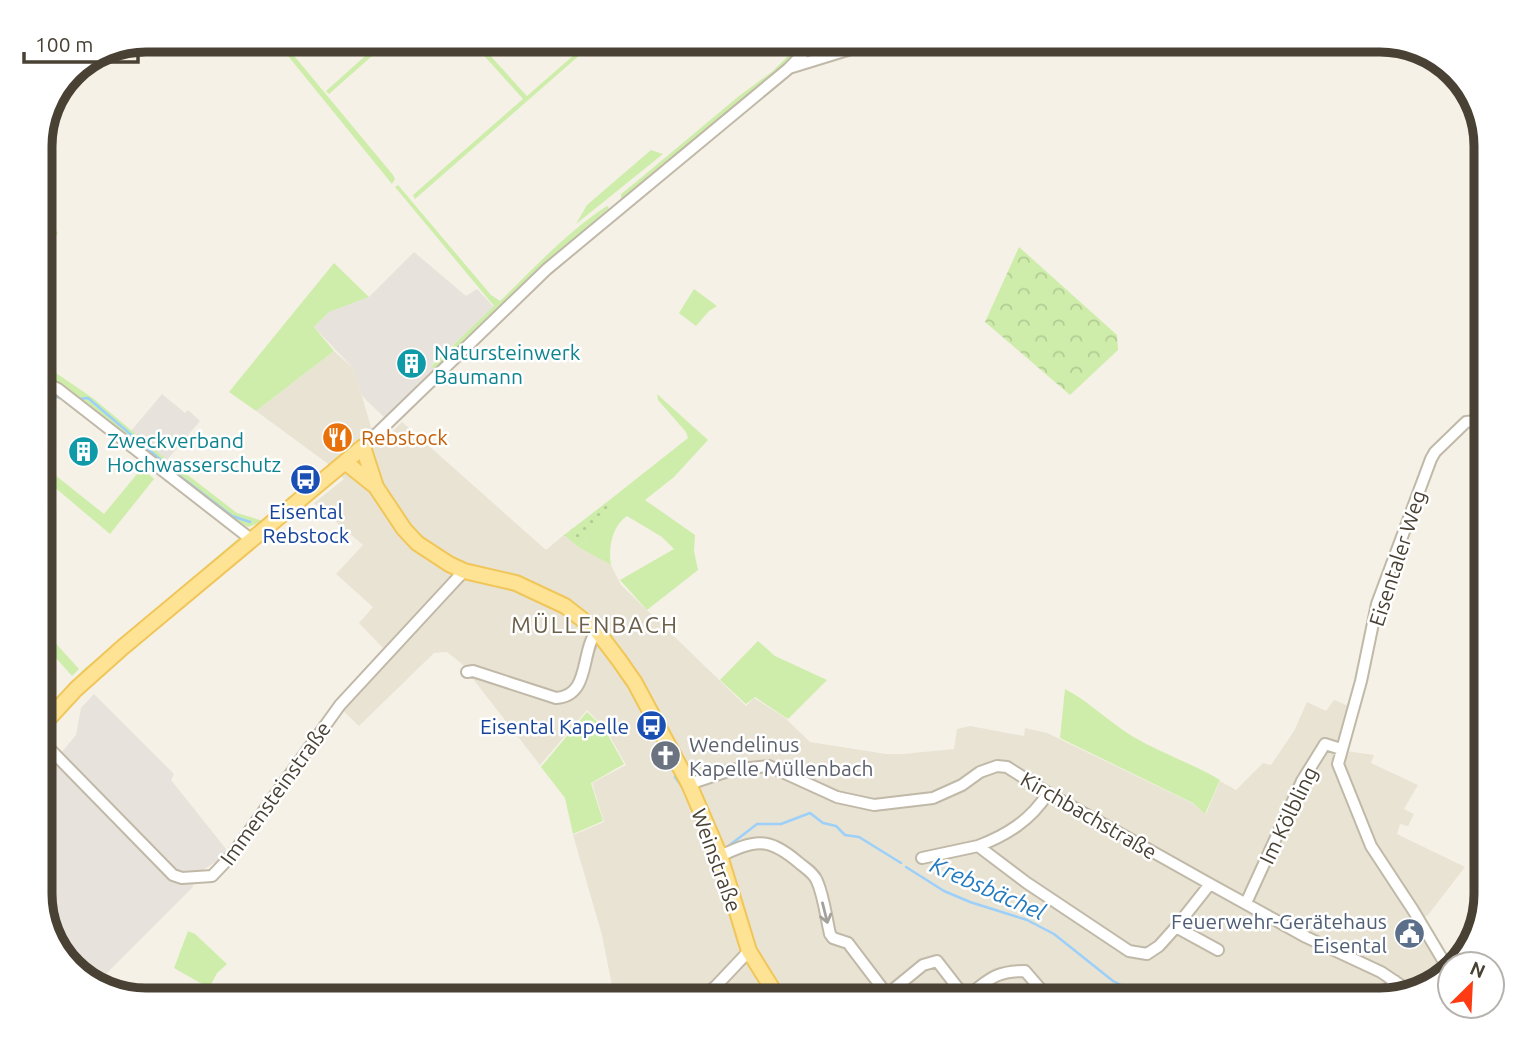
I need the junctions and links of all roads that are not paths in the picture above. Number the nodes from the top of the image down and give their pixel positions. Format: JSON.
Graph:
{"nodes":[{"id":1,"x":804,"y":53,"type":"edge"},
{"id":2,"x":839,"y":53,"type":"edge"},
{"id":3,"x":788,"y":69,"type":"junction"},
{"id":4,"x":53,"y":386,"type":"edge"},
{"id":5,"x":1474,"y":421,"type":"edge"},
{"id":6,"x":363,"y":447,"type":"junction"},
{"id":7,"x":345,"y":462,"type":"junction"},
{"id":8,"x":376,"y":487,"type":"junction"},
{"id":9,"x":252,"y":540,"type":"junction"},
{"id":10,"x":464,"y":571,"type":"junction"},
{"id":11,"x":594,"y":635,"type":"junction"},
{"id":12,"x":467,"y":672,"type":"dead end"},
{"id":13,"x":53,"y":714,"type":"edge"},
{"id":14,"x":1341,"y":749,"type":"junction"},
{"id":15,"x":53,"y":752,"type":"edge"},
{"id":16,"x":689,"y":783,"type":"junction"},
{"id":17,"x":1048,"y":793,"type":"junction"},
{"id":18,"x":978,"y":845,"type":"junction"},
{"id":19,"x":720,"y":856,"type":"junction"},
{"id":20,"x":922,"y":858,"type":"dead end"},
{"id":21,"x":1210,"y":884,"type":"junction"},
{"id":22,"x":1246,"y":903,"type":"junction"},
{"id":23,"x":1176,"y":927,"type":"junction"},
{"id":24,"x":1218,"y":950,"type":"dead end"},
{"id":25,"x":1438,"y":950,"type":"edge"},
{"id":26,"x":749,"y":951,"type":"junction"},
{"id":27,"x":1395,"y":981,"type":"junction"},
{"id":28,"x":1402,"y":986,"type":"edge"},
{"id":29,"x":714,"y":988,"type":"edge"},
{"id":30,"x":772,"y":988,"type":"edge"},
{"id":31,"x":879,"y":988,"type":"edge"},
{"id":32,"x":897,"y":988,"type":"edge"},
{"id":33,"x":958,"y":988,"type":"edge"},
{"id":34,"x":979,"y":988,"type":"edge"},
{"id":35,"x":1040,"y":988,"type":"edge"},
{"id":36,"x":1389,"y":988,"type":"edge"}],
"edges":[{"from":1,"to":3,"type":"street"},
{"from":2,"to":3,"type":"street"},
{"from":3,"to":6,"type":"street"},
{"from":4,"to":9,"type":"street"},
{"from":5,"to":14,"type":"street","name":"Eisentaler Weg"},
{"from":6,"to":7,"type":"main road"},
{"from":6,"to":8,"type":"main road","name":"Weinstraße"},
{"from":7,"to":8,"type":"main road","name":"Weinstraße"},
{"from":7,"to":9,"type":"main road"},
{"from":8,"to":10,"type":"main road","name":"Weinstraße"},
{"from":9,"to":13,"type":"main road"},
{"from":10,"to":11,"type":"main road","name":"Weinstraße"},
{"from":10,"to":15,"type":"street","name":"Immensteinstraße"},
{"from":11,"to":12,"type":"street"},
{"from":11,"to":16,"type":"main road","name":"Weinstraße"},
{"from":14,"to":22,"type":"street","name":"Im Kölbling"},
{"from":14,"to":25,"type":"street"},
{"from":16,"to":17,"type":"street","name":"Kirchbachstraße"},
{"from":16,"to":19,"type":"main road","name":"Weinstraße"},
{"from":17,"to":18,"type":"street"},
{"from":17,"to":21,"type":"street","name":"Kirchbachstraße"},
{"from":18,"to":20,"type":"street"},
{"from":18,"to":23,"type":"street"},
{"from":19,"to":26,"type":"main road","name":"Weinstraße"},
{"from":19,"to":31,"type":"street","one_way":true},
{"from":21,"to":22,"type":"street","name":"Kirchbachstraße"},
{"from":21,"to":23,"type":"street"},
{"from":22,"to":27,"type":"street","name":"Kirchbachstraße"},
{"from":23,"to":24,"type":"street"},
{"from":26,"to":29,"type":"street"},
{"from":26,"to":30,"type":"main road","name":"Weinstraße"},
{"from":27,"to":28,"type":"street","name":"Kirchbachstraße"},
{"from":27,"to":36,"type":"street"},
{"from":32,"to":33,"type":"street"},
{"from":34,"to":35,"type":"street"}]}
